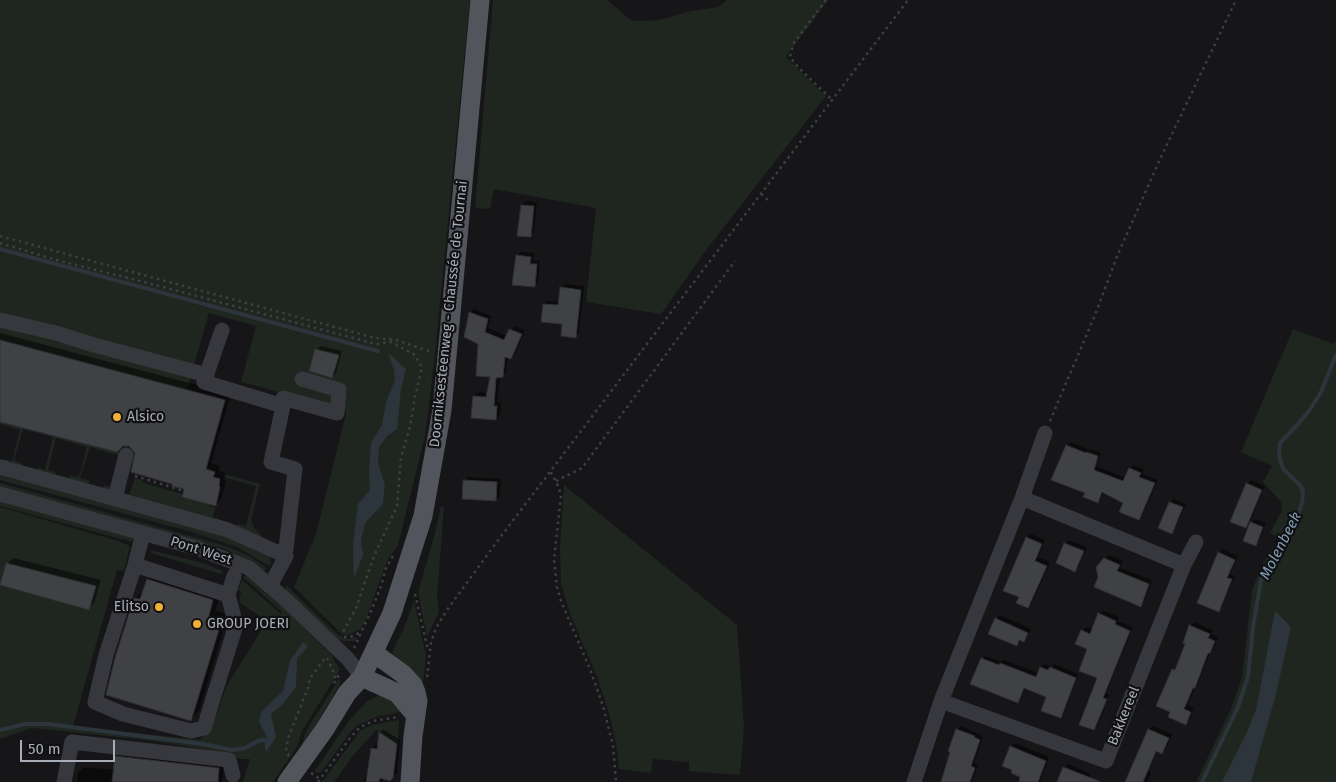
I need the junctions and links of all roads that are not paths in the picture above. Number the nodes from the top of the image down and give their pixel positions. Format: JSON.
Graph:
{"nodes":[{"id":1,"x":480,"y":0,"type":"edge"},
{"id":2,"x":0,"y":320,"type":"edge"},
{"id":3,"x":222,"y":330,"type":"dead end"},
{"id":4,"x":207,"y":375,"type":"junction"},
{"id":5,"x":302,"y":379,"type":"dead end"},
{"id":6,"x":281,"y":405,"type":"junction"},
{"id":7,"x":1045,"y":433,"type":"road end"},
{"id":8,"x":126,"y":455,"type":"dead end"},
{"id":9,"x":0,"y":467,"type":"edge"},
{"id":10,"x":0,"y":494,"type":"edge"},
{"id":11,"x":115,"y":498,"type":"junction"},
{"id":12,"x":1022,"y":498,"type":"junction"},
{"id":13,"x":143,"y":533,"type":"junction"},
{"id":14,"x":1196,"y":542,"type":"dead end"},
{"id":15,"x":286,"y":556,"type":"junction"},
{"id":16,"x":1184,"y":564,"type":"junction"},
{"id":17,"x":135,"y":565,"type":"junction"},
{"id":18,"x":234,"y":576,"type":"dead end"},
{"id":19,"x":270,"y":586,"type":"junction"},
{"id":20,"x":228,"y":595,"type":"junction"},
{"id":21,"x":374,"y":652,"type":"junction"},
{"id":22,"x":362,"y":677,"type":"junction"},
{"id":23,"x":941,"y":701,"type":"junction"},
{"id":24,"x":409,"y":716,"type":"junction"},
{"id":25,"x":233,"y":775,"type":"dead end"},
{"id":26,"x":313,"y":781,"type":"edge"},
{"id":27,"x":64,"y":782,"type":"edge"},
{"id":28,"x":287,"y":782,"type":"edge"},
{"id":29,"x":410,"y":782,"type":"edge"},
{"id":30,"x":914,"y":782,"type":"edge"}],
"edges":[{"from":1,"to":21,"type":"main road","name":"Doorniksesteenweg - Chaussée de Tournai"},
{"from":2,"to":4,"type":"street"},
{"from":3,"to":4,"type":"street"},
{"from":4,"to":6,"type":"street"},
{"from":5,"to":6,"type":"street"},
{"from":6,"to":15,"type":"street"},
{"from":7,"to":12,"type":"street"},
{"from":8,"to":11,"type":"street"},
{"from":9,"to":11,"type":"street"},
{"from":10,"to":13,"type":"street","name":"Pont West"},
{"from":11,"to":15,"type":"street"},
{"from":12,"to":16,"type":"street"},
{"from":12,"to":23,"type":"street"},
{"from":13,"to":17,"type":"street"},
{"from":13,"to":19,"type":"street","name":"Pont West"},
{"from":14,"to":16,"type":"street","name":"Bakkereel"},
{"from":15,"to":19,"type":"street"},
{"from":16,"to":23,"type":"street","name":"Bakkereel"},
{"from":17,"to":20,"type":"street"},
{"from":17,"to":20,"type":"street"},
{"from":18,"to":20,"type":"street"},
{"from":19,"to":22,"type":"street","name":"Pont West"},
{"from":21,"to":22,"type":"main road","name":"Doorniksesteenweg - Chaussée de Tournai"},
{"from":21,"to":24,"type":"main road"},
{"from":22,"to":24,"type":"main road"},
{"from":22,"to":26,"type":"main road","name":"Doorniksesteenweg - Chaussée de Tournai"},
{"from":22,"to":28,"type":"main road","name":"Doorniksesteenweg - Chaussée de Tournai"},
{"from":23,"to":30,"type":"street"},
{"from":24,"to":29,"type":"main road"},
{"from":25,"to":27,"type":"street"}]}
